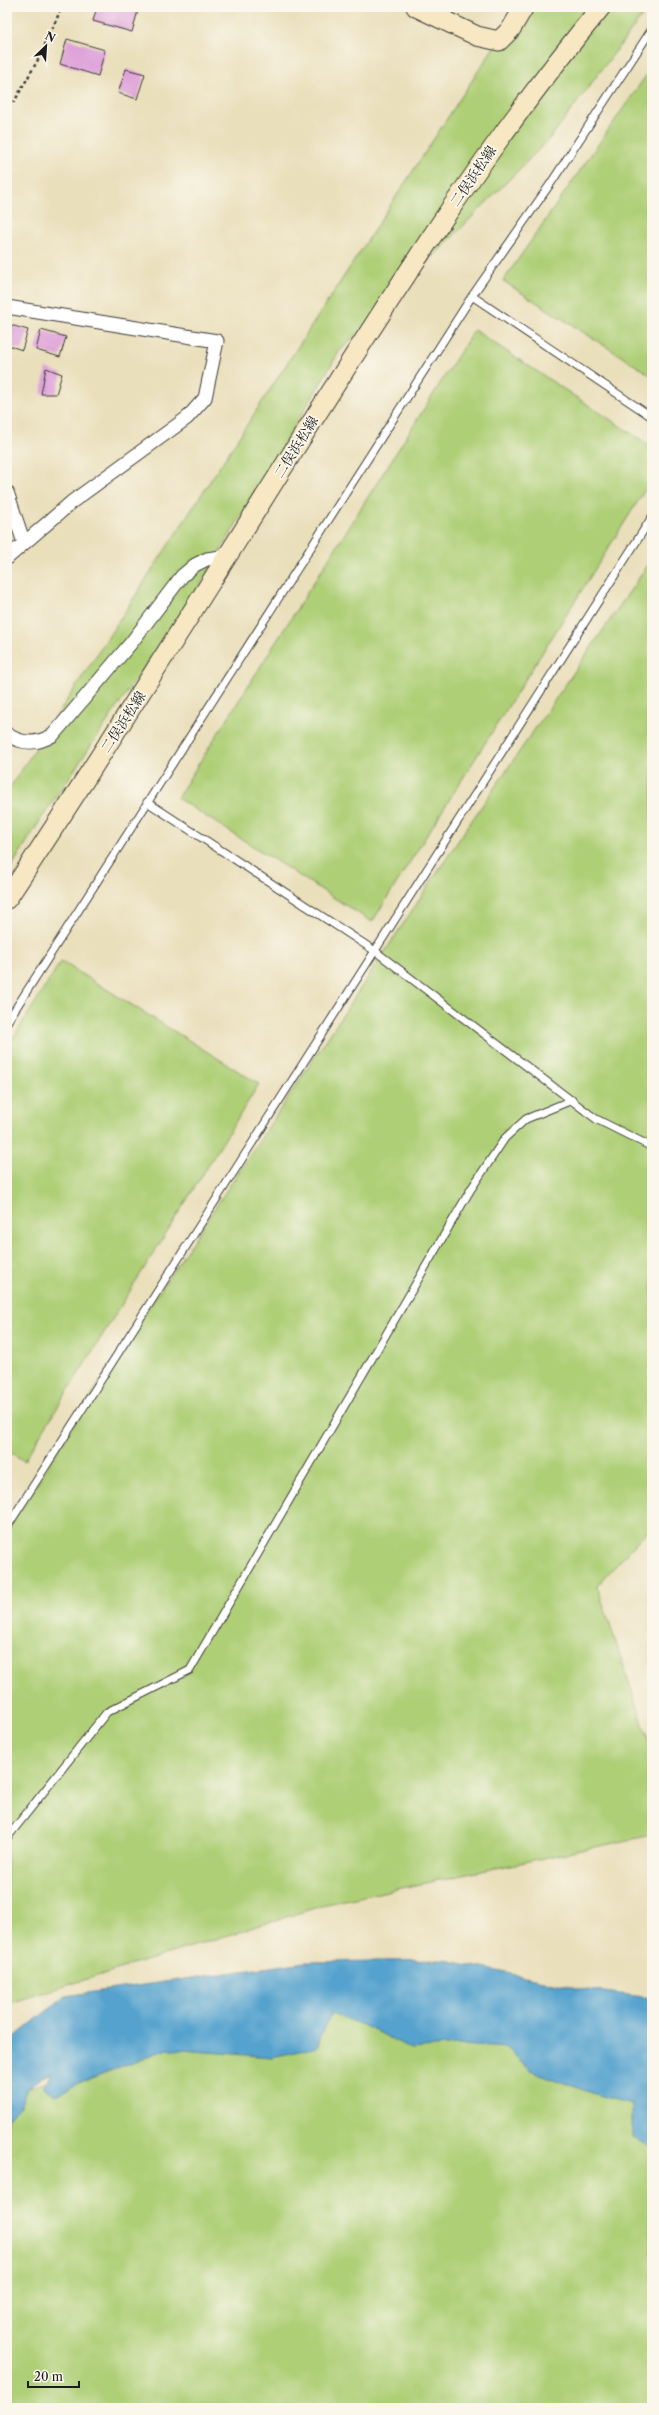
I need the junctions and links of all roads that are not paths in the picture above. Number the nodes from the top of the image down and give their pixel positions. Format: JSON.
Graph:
{"nodes":[{"id":1,"x":416,"y":7,"type":"edge"},
{"id":2,"x":524,"y":7,"type":"edge"},
{"id":3,"x":601,"y":7,"type":"edge"},
{"id":4,"x":445,"y":13,"type":"edge"},
{"id":5,"x":652,"y":29,"type":"edge"},
{"id":6,"x":472,"y":296,"type":"junction"},
{"id":7,"x":7,"y":307,"type":"edge"},
{"id":8,"x":652,"y":417,"type":"edge"},
{"id":9,"x":7,"y":492,"type":"edge"},
{"id":10,"x":652,"y":517,"type":"edge"},
{"id":11,"x":24,"y":543,"type":"junction"},
{"id":12,"x":228,"y":556,"type":"junction"},
{"id":13,"x":7,"y":558,"type":"edge"},
{"id":14,"x":7,"y":734,"type":"edge"},
{"id":15,"x":147,"y":802,"type":"junction"},
{"id":16,"x":7,"y":899,"type":"edge"},
{"id":17,"x":375,"y":951,"type":"junction"},
{"id":18,"x":7,"y":1022,"type":"edge"},
{"id":19,"x":572,"y":1100,"type":"junction"},
{"id":20,"x":652,"y":1147,"type":"edge"},
{"id":21,"x":7,"y":1527,"type":"edge"},
{"id":22,"x":7,"y":1838,"type":"edge"}],
"edges":[{"from":1,"to":4,"type":"main road"},
{"from":2,"to":4,"type":"main road"},
{"from":3,"to":12,"type":"main road","name":"二俣浜松線"},
{"from":5,"to":6,"type":"lane"},
{"from":6,"to":8,"type":"lane"},
{"from":6,"to":15,"type":"lane"},
{"from":7,"to":11,"type":"street"},
{"from":9,"to":11,"type":"street"},
{"from":10,"to":17,"type":"lane"},
{"from":11,"to":13,"type":"street"},
{"from":12,"to":14,"type":"street"},
{"from":12,"to":16,"type":"main road","name":"二俣浜松線"},
{"from":15,"to":17,"type":"lane"},
{"from":15,"to":18,"type":"lane"},
{"from":17,"to":19,"type":"lane"},
{"from":17,"to":21,"type":"lane"},
{"from":19,"to":20,"type":"lane"},
{"from":19,"to":22,"type":"lane"}]}
